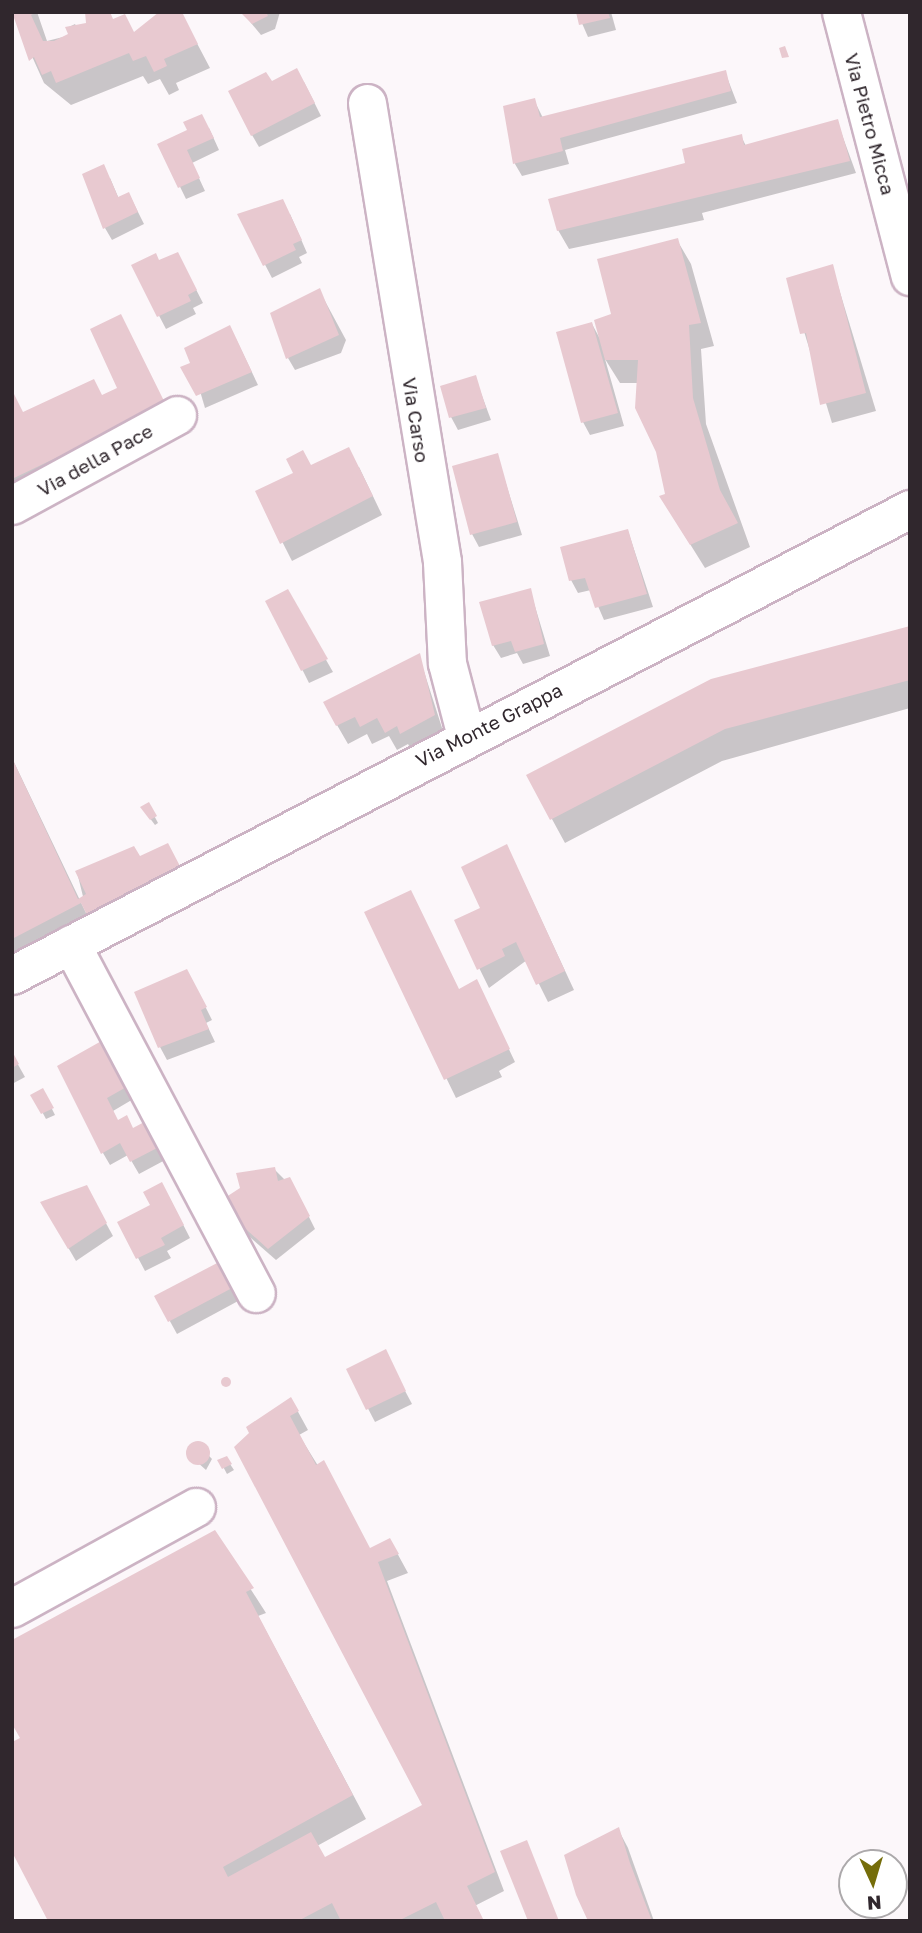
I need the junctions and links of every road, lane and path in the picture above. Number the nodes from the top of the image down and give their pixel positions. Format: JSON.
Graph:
{"nodes":[{"id":1,"x":841,"y":12,"type":"edge"},
{"id":2,"x":367,"y":103,"type":"dead end"},
{"id":3,"x":910,"y":276,"type":"edge"},
{"id":4,"x":177,"y":415,"type":"dead end"},
{"id":5,"x":12,"y":505,"type":"edge"},
{"id":6,"x":910,"y":509,"type":"edge"},
{"id":7,"x":466,"y":736,"type":"junction"},
{"id":8,"x":71,"y":944,"type":"junction"},
{"id":9,"x":12,"y":975,"type":"edge"},
{"id":10,"x":256,"y":1293,"type":"dead end"},
{"id":11,"x":196,"y":1507,"type":"dead end"},
{"id":12,"x":12,"y":1608,"type":"edge"}],
"edges":[{"from":1,"to":3,"type":"street","name":"Via Pietro Micca"},
{"from":2,"to":7,"type":"street","name":"Via Carso"},
{"from":4,"to":5,"type":"street","name":"Via della Pace"},
{"from":6,"to":7,"type":"street","name":"Via Monte Grappa"},
{"from":7,"to":8,"type":"street","name":"Via Monte Grappa"},
{"from":8,"to":9,"type":"street","name":"Via Monte Grappa"},
{"from":8,"to":10,"type":"street"},
{"from":11,"to":12,"type":"street"}]}
